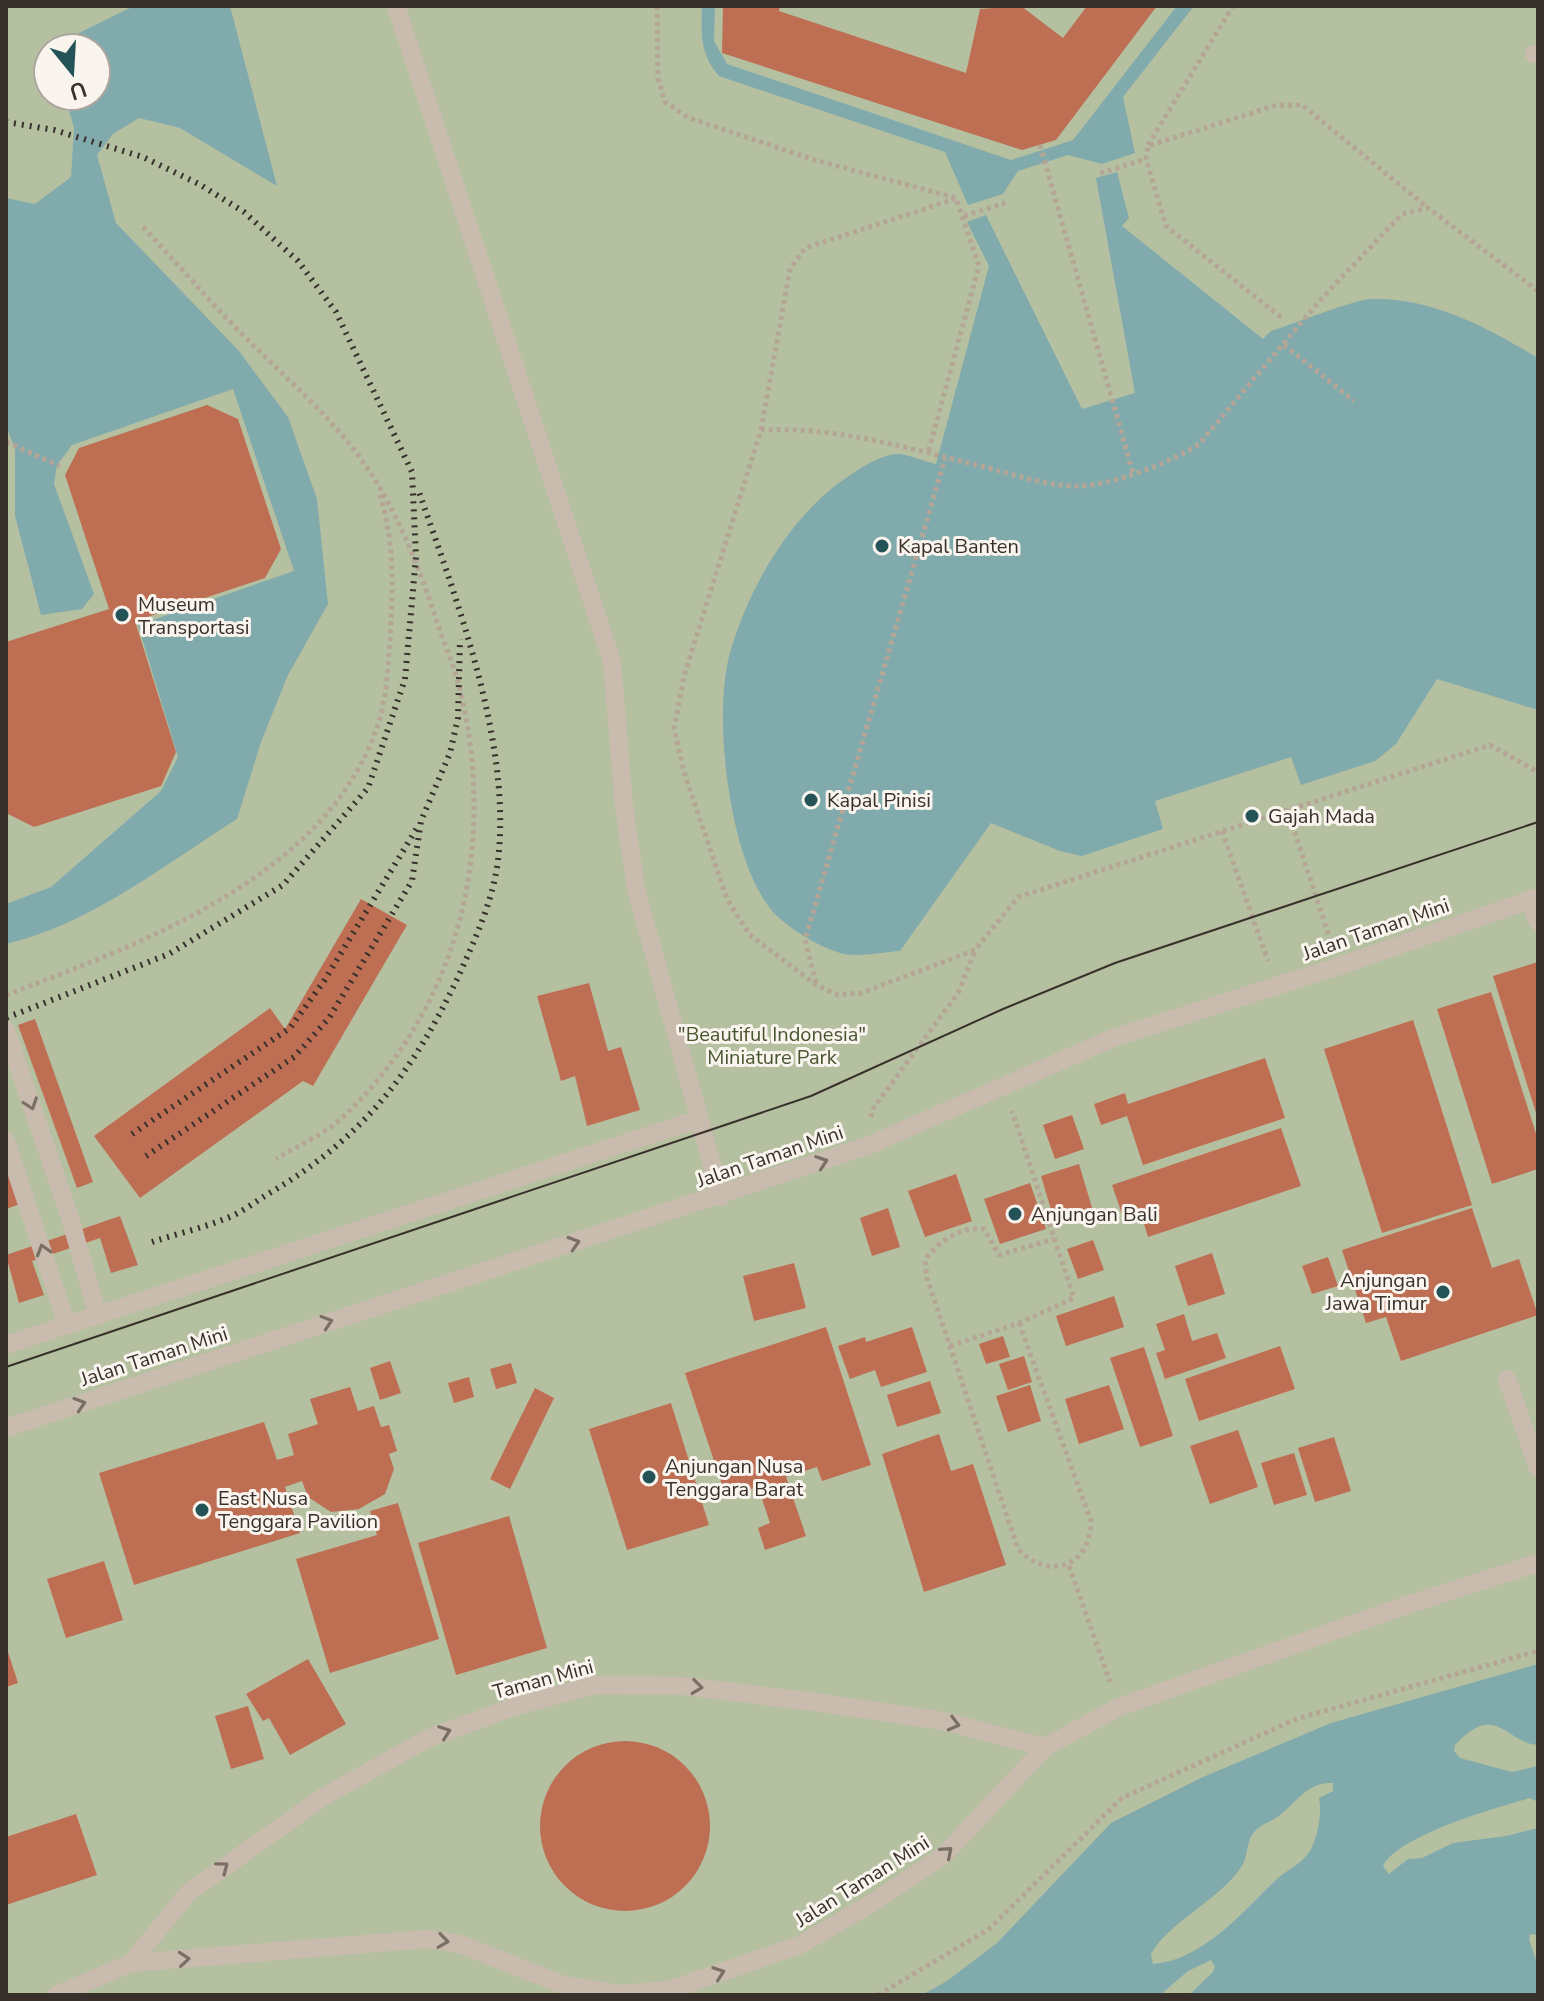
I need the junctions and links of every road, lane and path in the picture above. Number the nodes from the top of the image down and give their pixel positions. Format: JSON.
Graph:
{"nodes":[{"id":1,"x":396,"y":6,"type":"edge"},
{"id":2,"x":657,"y":6,"type":"edge"},
{"id":3,"x":1233,"y":6,"type":"edge"},
{"id":4,"x":1040,"y":145,"type":"dead end"},
{"id":5,"x":1148,"y":146,"type":"junction"},
{"id":6,"x":1146,"y":159,"type":"junction"},
{"id":7,"x":1100,"y":173,"type":"dead end"},
{"id":8,"x":956,"y":198,"type":"junction"},
{"id":9,"x":1005,"y":203,"type":"dead end"},
{"id":10,"x":1428,"y":208,"type":"junction"},
{"id":11,"x":964,"y":216,"type":"junction"},
{"id":12,"x":143,"y":227,"type":"dead end"},
{"id":13,"x":1538,"y":291,"type":"edge"},
{"id":14,"x":1281,"y":317,"type":"dead end"},
{"id":15,"x":1284,"y":345,"type":"junction"},
{"id":16,"x":1354,"y":401,"type":"dead end"},
{"id":17,"x":761,"y":430,"type":"junction"},
{"id":18,"x":6,"y":442,"type":"edge"},
{"id":19,"x":928,"y":453,"type":"junction"},
{"id":20,"x":945,"y":458,"type":"junction"},
{"id":21,"x":60,"y":466,"type":"dead end"},
{"id":22,"x":1133,"y":473,"type":"junction"},
{"id":23,"x":376,"y":483,"type":"junction"},
{"id":24,"x":1538,"y":772,"type":"edge"},
{"id":25,"x":1287,"y":809,"type":"junction"},
{"id":26,"x":1222,"y":831,"type":"junction"},
{"id":27,"x":1533,"y":898,"type":"edge"},
{"id":28,"x":1538,"y":922,"type":"edge"},
{"id":29,"x":975,"y":950,"type":"junction"},
{"id":30,"x":1339,"y":966,"type":"junction"},
{"id":31,"x":816,"y":985,"type":"junction"},
{"id":32,"x":1276,"y":985,"type":"junction"},
{"id":33,"x":6,"y":995,"type":"edge"},
{"id":34,"x":6,"y":1030,"type":"edge"},
{"id":35,"x":1005,"y":1087,"type":"junction"},
{"id":36,"x":699,"y":1119,"type":"junction"},
{"id":37,"x":6,"y":1141,"type":"edge"},
{"id":38,"x":867,"y":1146,"type":"junction"},
{"id":39,"x":48,"y":1153,"type":"junction"},
{"id":40,"x":276,"y":1159,"type":"dead end"},
{"id":41,"x":16,"y":1165,"type":"junction"},
{"id":42,"x":721,"y":1197,"type":"junction"},
{"id":43,"x":1054,"y":1239,"type":"junction"},
{"id":44,"x":98,"y":1316,"type":"junction"},
{"id":45,"x":1019,"y":1323,"type":"junction"},
{"id":46,"x":67,"y":1325,"type":"junction"},
{"id":47,"x":6,"y":1345,"type":"edge"},
{"id":48,"x":950,"y":1346,"type":"junction"},
{"id":49,"x":1507,"y":1379,"type":"dead end"},
{"id":50,"x":6,"y":1428,"type":"edge"},
{"id":51,"x":1538,"y":1468,"type":"edge"},
{"id":52,"x":1538,"y":1563,"type":"edge"},
{"id":53,"x":1069,"y":1566,"type":"junction"},
{"id":54,"x":1538,"y":1651,"type":"edge"},
{"id":55,"x":1119,"y":1707,"type":"junction"},
{"id":56,"x":1045,"y":1747,"type":"junction"},
{"id":57,"x":131,"y":1963,"type":"junction"},
{"id":58,"x":56,"y":1995,"type":"edge"},
{"id":59,"x":878,"y":1995,"type":"edge"}],
"edges":[{"from":1,"to":36,"type":"lane"},
{"from":2,"to":8,"type":"path"},
{"from":3,"to":5,"type":"path"},
{"from":4,"to":22,"type":"path"},
{"from":5,"to":6,"type":"path"},
{"from":5,"to":10,"type":"path"},
{"from":6,"to":7,"type":"path"},
{"from":6,"to":14,"type":"path"},
{"from":8,"to":11,"type":"path"},
{"from":8,"to":17,"type":"path"},
{"from":9,"to":11,"type":"path"},
{"from":10,"to":13,"type":"path"},
{"from":10,"to":15,"type":"path"},
{"from":11,"to":19,"type":"path"},
{"from":12,"to":23,"type":"path"},
{"from":15,"to":16,"type":"path"},
{"from":15,"to":22,"type":"path"},
{"from":17,"to":19,"type":"path"},
{"from":17,"to":31,"type":"path"},
{"from":18,"to":21,"type":"path"},
{"from":19,"to":20,"type":"path"},
{"from":20,"to":22,"type":"path"},
{"from":20,"to":31,"type":"path"},
{"from":23,"to":33,"type":"path"},
{"from":23,"to":40,"type":"path"},
{"from":24,"to":25,"type":"path"},
{"from":25,"to":26,"type":"path"},
{"from":25,"to":30,"type":"path"},
{"from":26,"to":29,"type":"path"},
{"from":26,"to":32,"type":"path"},
{"from":27,"to":28,"type":"lane"},
{"from":27,"to":30,"type":"lane","name":"Jalan Taman Mini"},
{"from":29,"to":31,"type":"path"},
{"from":29,"to":38,"type":"path"},
{"from":30,"to":32,"type":"lane","name":"Jalan Taman Mini"},
{"from":32,"to":35,"type":"lane","name":"Jalan Taman Mini"},
{"from":34,"to":39,"type":"lane","one_way":true},
{"from":35,"to":38,"type":"lane","name":"Jalan Taman Mini"},
{"from":35,"to":43,"type":"path"},
{"from":36,"to":42,"type":"lane"},
{"from":36,"to":44,"type":"lane"},
{"from":37,"to":41,"type":"lane"},
{"from":42,"to":38,"type":"lane","name":"Jalan Taman Mini","one_way":true},
{"from":39,"to":41,"type":"lane"},
{"from":39,"to":44,"type":"lane"},
{"from":46,"to":41,"type":"lane","one_way":true},
{"from":50,"to":42,"type":"lane","name":"Jalan Taman Mini","one_way":true},
{"from":43,"to":45,"type":"path"},
{"from":43,"to":48,"type":"path"},
{"from":44,"to":46,"type":"lane"},
{"from":45,"to":48,"type":"path"},
{"from":45,"to":53,"type":"path"},
{"from":46,"to":47,"type":"lane"},
{"from":48,"to":53,"type":"path"},
{"from":49,"to":51,"type":"lane"},
{"from":52,"to":55,"type":"lane","name":"Jalan Taman Mini"},
{"from":53,"to":55,"type":"path"},
{"from":54,"to":59,"type":"path"},
{"from":55,"to":56,"type":"lane","name":"Jalan Taman Mini"},
{"from":57,"to":56,"type":"lane","name":"Jalan Taman Mini","one_way":true},
{"from":57,"to":56,"type":"lane","name":"Taman Mini","one_way":true},
{"from":57,"to":58,"type":"lane","name":"Jalan Taman Mini"}]}
